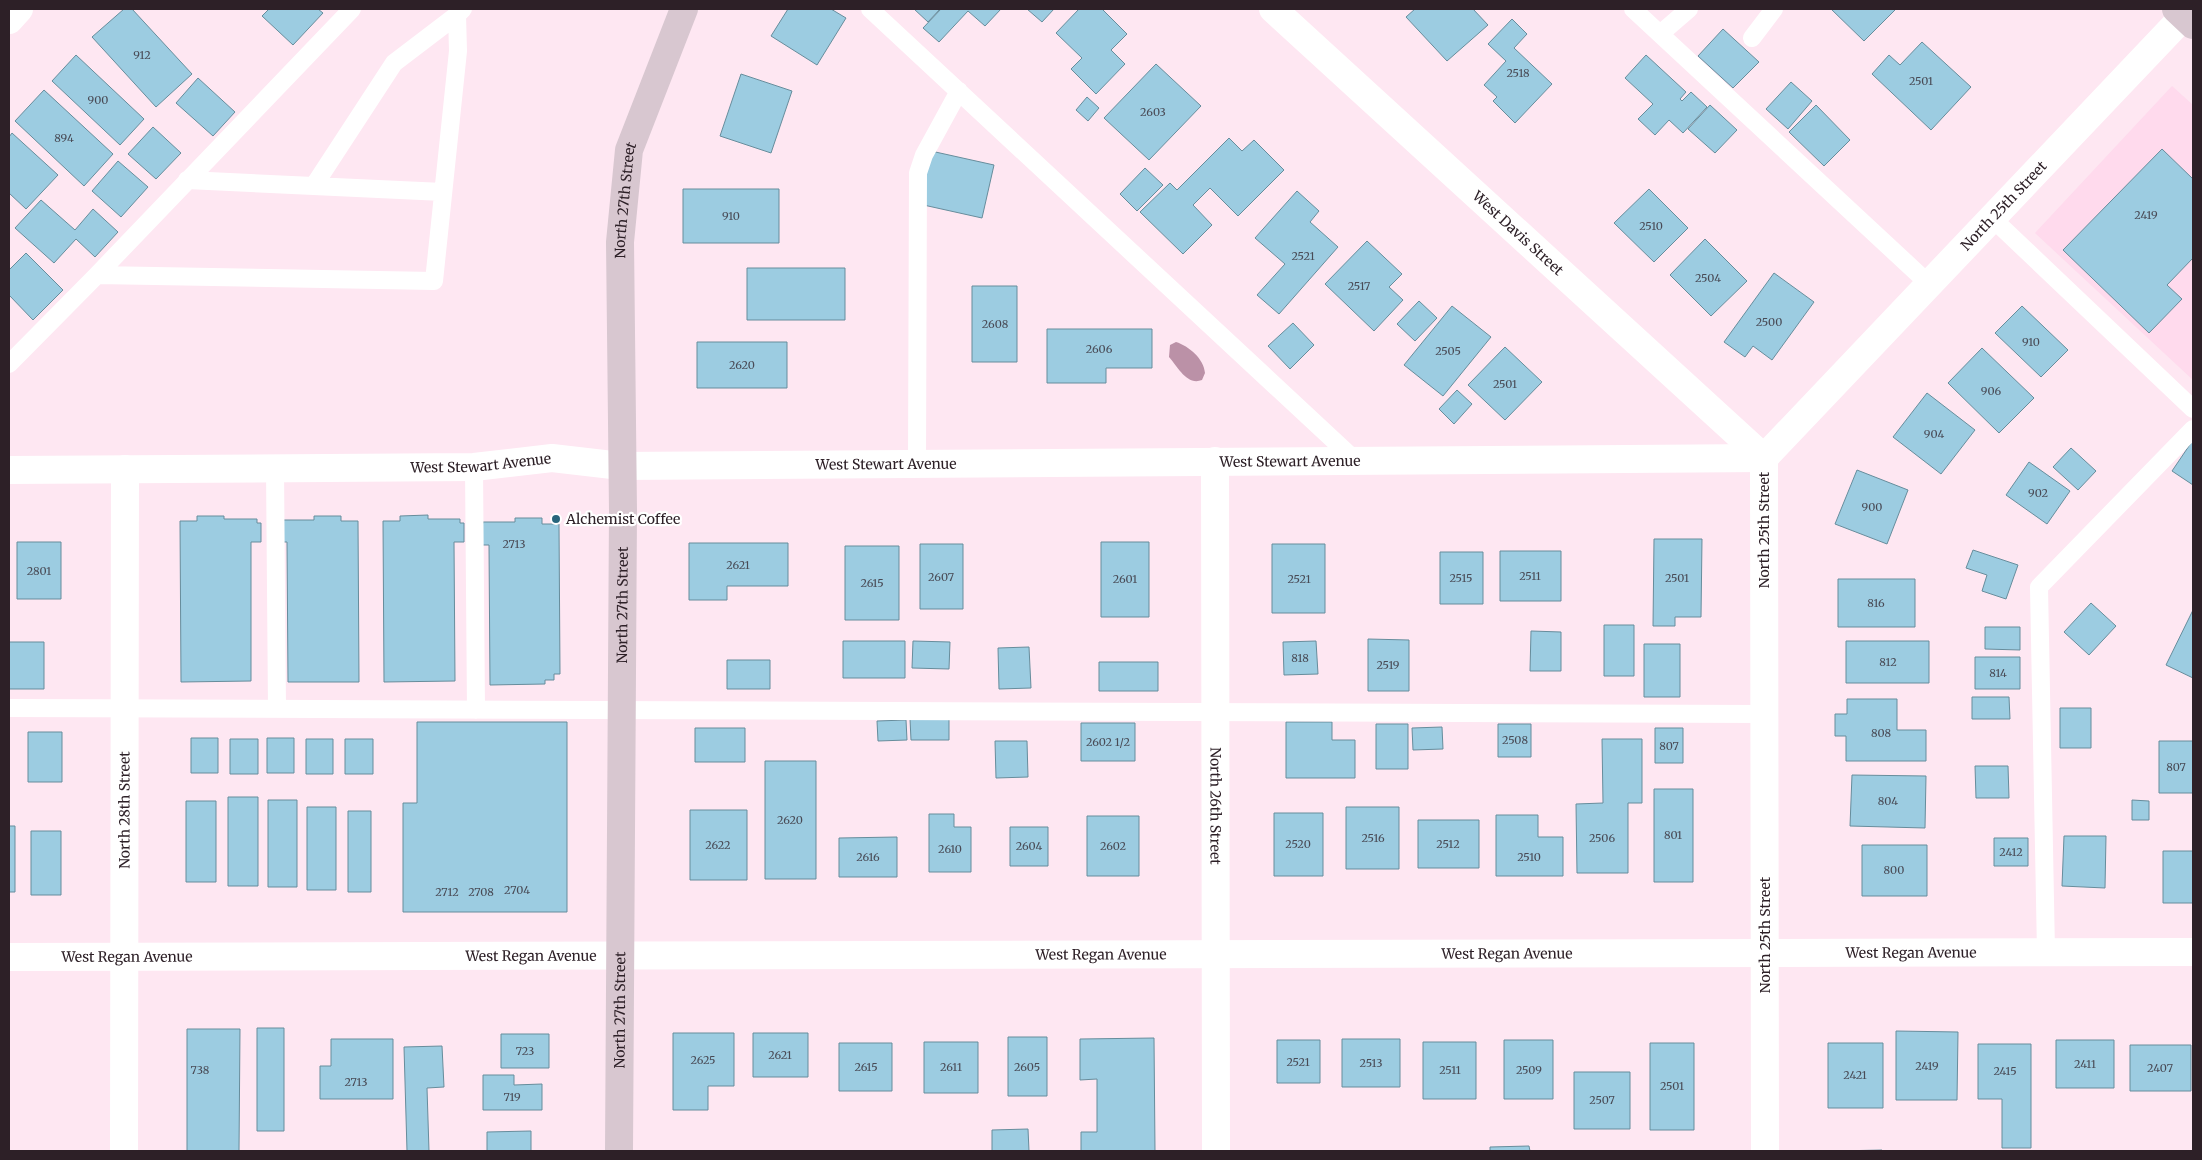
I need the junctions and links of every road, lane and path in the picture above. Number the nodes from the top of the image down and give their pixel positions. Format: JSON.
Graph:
{"nodes":[{"id":1,"x":20,"y":9,"type":"edge"},
{"id":2,"x":352,"y":9,"type":"edge"},
{"id":3,"x":684,"y":9,"type":"edge"},
{"id":4,"x":870,"y":9,"type":"edge"},
{"id":5,"x":1273,"y":9,"type":"edge"},
{"id":6,"x":1634,"y":9,"type":"edge"},
{"id":7,"x":1689,"y":9,"type":"edge"},
{"id":8,"x":1774,"y":9,"type":"edge"},
{"id":9,"x":460,"y":12,"type":"edge"},
{"id":10,"x":2184,"y":17,"type":"edge"},
{"id":11,"x":9,"y":20,"type":"edge"},
{"id":12,"x":1660,"y":34,"type":"junction"},
{"id":13,"x":1752,"y":38,"type":"dead end"},
{"id":14,"x":959,"y":91,"type":"junction"},
{"id":15,"x":187,"y":180,"type":"junction"},
{"id":16,"x":315,"y":184,"type":"junction"},
{"id":17,"x":443,"y":192,"type":"junction"},
{"id":18,"x":1992,"y":218,"type":"junction"},
{"id":19,"x":97,"y":275,"type":"junction"},
{"id":20,"x":1929,"y":284,"type":"junction"},
{"id":21,"x":9,"y":364,"type":"edge"},
{"id":22,"x":2193,"y":409,"type":"edge"},
{"id":23,"x":2193,"y":429,"type":"edge"},
{"id":24,"x":1764,"y":458,"type":"junction"},
{"id":25,"x":1356,"y":461,"type":"junction"},
{"id":26,"x":1215,"y":462,"type":"junction"},
{"id":27,"x":917,"y":464,"type":"junction"},
{"id":28,"x":621,"y":466,"type":"junction"},
{"id":29,"x":474,"y":467,"type":"junction"},
{"id":30,"x":275,"y":468,"type":"junction"},
{"id":31,"x":125,"y":469,"type":"junction"},
{"id":32,"x":9,"y":470,"type":"edge"},
{"id":33,"x":9,"y":708,"type":"edge"},
{"id":34,"x":125,"y":708,"type":"junction"},
{"id":35,"x":277,"y":709,"type":"junction"},
{"id":36,"x":476,"y":710,"type":"junction"},
{"id":37,"x":620,"y":710,"type":"junction"},
{"id":38,"x":1216,"y":713,"type":"junction"},
{"id":39,"x":1764,"y":714,"type":"junction"},
{"id":40,"x":2046,"y":952,"type":"junction"},
{"id":41,"x":2193,"y":952,"type":"edge"},
{"id":42,"x":1765,"y":953,"type":"junction"},
{"id":43,"x":1216,"y":954,"type":"junction"},
{"id":44,"x":619,"y":955,"type":"junction"},
{"id":45,"x":125,"y":956,"type":"junction"},
{"id":46,"x":9,"y":957,"type":"edge"},
{"id":47,"x":124,"y":1151,"type":"edge"},
{"id":48,"x":619,"y":1151,"type":"edge"},
{"id":49,"x":1216,"y":1151,"type":"edge"},
{"id":50,"x":1765,"y":1151,"type":"edge"}],
"edges":[{"from":1,"to":11,"type":"street"},
{"from":2,"to":15,"type":"lane"},
{"from":3,"to":28,"type":"street","name":"North 27th Street"},
{"from":4,"to":14,"type":"lane"},
{"from":5,"to":24,"type":"street","name":"West Davis Street"},
{"from":6,"to":12,"type":"lane"},
{"from":7,"to":12,"type":"lane"},
{"from":8,"to":13,"type":"lane"},
{"from":9,"to":16,"type":"lane"},
{"from":9,"to":17,"type":"lane"},
{"from":10,"to":18,"type":"street","name":"North 25th Street"},
{"from":12,"to":20,"type":"lane"},
{"from":14,"to":25,"type":"lane"},
{"from":14,"to":27,"type":"lane"},
{"from":15,"to":16,"type":"lane"},
{"from":15,"to":19,"type":"lane"},
{"from":16,"to":17,"type":"lane"},
{"from":17,"to":19,"type":"lane"},
{"from":18,"to":20,"type":"street","name":"North 25th Street"},
{"from":18,"to":22,"type":"lane"},
{"from":19,"to":21,"type":"lane"},
{"from":20,"to":24,"type":"street","name":"North 25th Street"},
{"from":23,"to":40,"type":"lane"},
{"from":24,"to":25,"type":"street","name":"West Stewart Avenue"},
{"from":24,"to":39,"type":"street","name":"North 25th Street"},
{"from":25,"to":26,"type":"street","name":"West Stewart Avenue"},
{"from":26,"to":27,"type":"street","name":"West Stewart Avenue"},
{"from":26,"to":38,"type":"street","name":"North 26th Street"},
{"from":27,"to":28,"type":"street","name":"West Stewart Avenue"},
{"from":28,"to":29,"type":"street","name":"West Stewart Avenue"},
{"from":28,"to":37,"type":"street","name":"North 27th Street"},
{"from":29,"to":30,"type":"street","name":"West Stewart Avenue"},
{"from":29,"to":36,"type":"lane"},
{"from":30,"to":31,"type":"street","name":"West Stewart Avenue"},
{"from":30,"to":35,"type":"lane"},
{"from":31,"to":32,"type":"street","name":"West Stewart Avenue"},
{"from":31,"to":34,"type":"street","name":"North 28th Street"},
{"from":33,"to":34,"type":"lane"},
{"from":34,"to":35,"type":"lane"},
{"from":34,"to":45,"type":"street","name":"North 28th Street"},
{"from":35,"to":36,"type":"lane"},
{"from":36,"to":37,"type":"lane"},
{"from":37,"to":38,"type":"lane"},
{"from":37,"to":44,"type":"street","name":"North 27th Street"},
{"from":38,"to":39,"type":"lane"},
{"from":38,"to":43,"type":"street","name":"North 26th Street"},
{"from":39,"to":42,"type":"street","name":"North 25th Street"},
{"from":40,"to":41,"type":"street","name":"West Regan Avenue"},
{"from":40,"to":42,"type":"street","name":"West Regan Avenue"},
{"from":42,"to":43,"type":"street","name":"West Regan Avenue"},
{"from":42,"to":50,"type":"street","name":"North 25th Street"},
{"from":43,"to":44,"type":"street","name":"West Regan Avenue"},
{"from":43,"to":49,"type":"street","name":"North 26th Street"},
{"from":44,"to":45,"type":"street","name":"West Regan Avenue"},
{"from":44,"to":48,"type":"street","name":"North 27th Street"},
{"from":45,"to":46,"type":"street","name":"West Regan Avenue"},
{"from":45,"to":47,"type":"street","name":"North 28th Street"}]}
